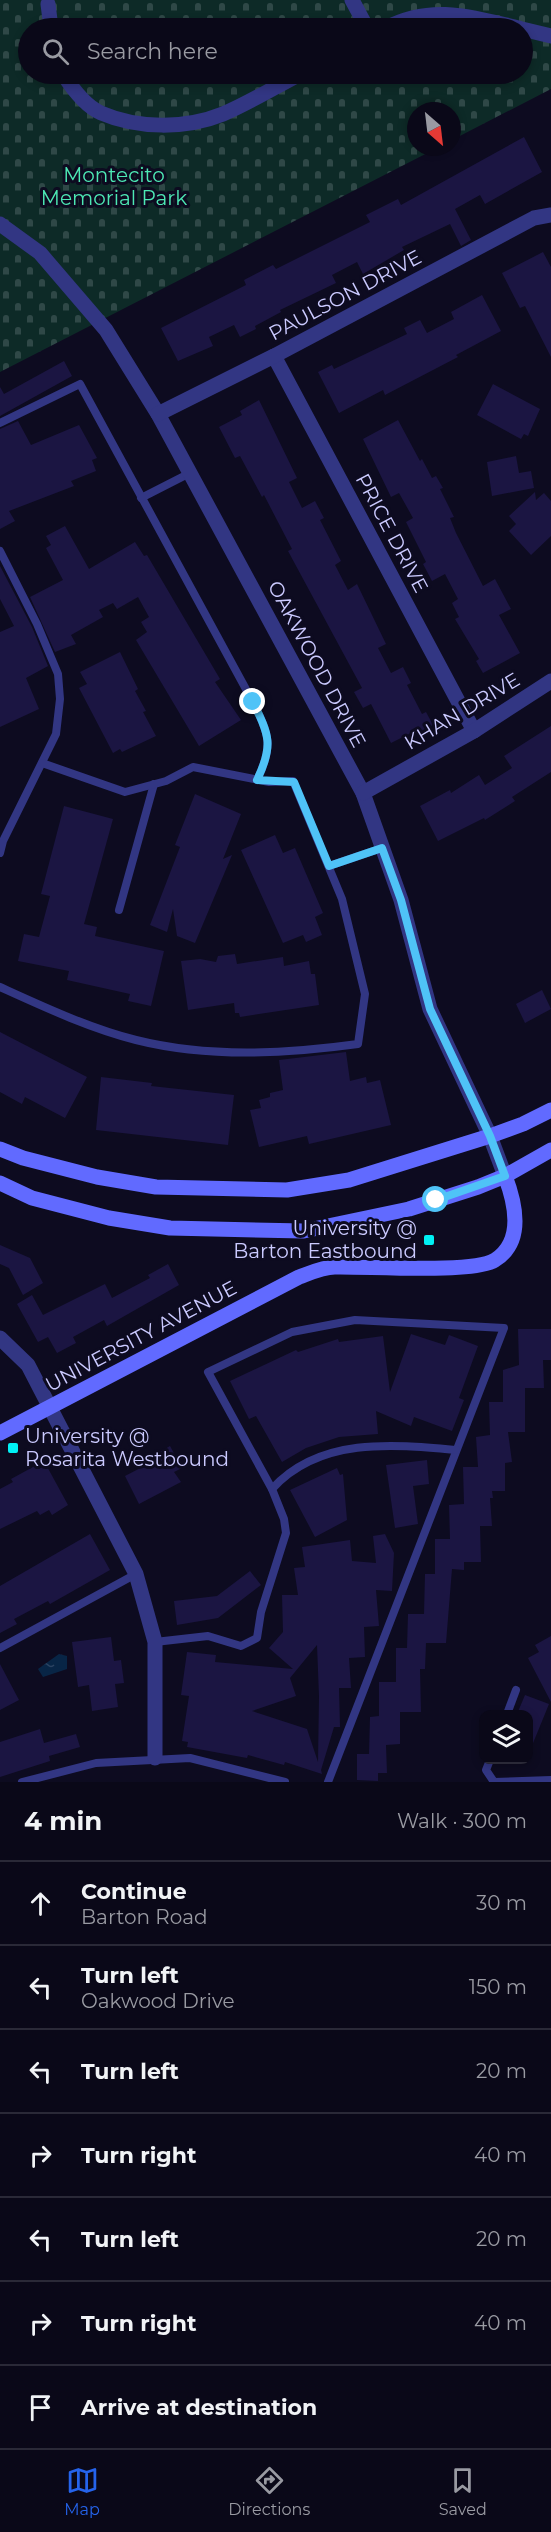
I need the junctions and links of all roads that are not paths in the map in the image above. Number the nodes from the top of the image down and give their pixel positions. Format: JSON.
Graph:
{"nodes":[{"id":1,"x":352,"y":0,"type":"edge"},
{"id":2,"x":48,"y":4,"type":"dead end"},
{"id":3,"x":436,"y":6,"type":"edge"},
{"id":4,"x":50,"y":18,"type":"edge"},
{"id":5,"x":362,"y":18,"type":"edge"},
{"id":6,"x":408,"y":18,"type":"edge"},
{"id":7,"x":479,"y":18,"type":"edge"},
{"id":8,"x":533,"y":32,"type":"edge"},
{"id":9,"x":551,"y":36,"type":"edge"},
{"id":10,"x":71,"y":84,"type":"edge"},
{"id":11,"x":280,"y":84,"type":"edge"},
{"id":12,"x":551,"y":215,"type":"edge"},
{"id":13,"x":0,"y":224,"type":"edge"},
{"id":14,"x":274,"y":356,"type":"junction"},
{"id":15,"x":158,"y":414,"type":"junction"},
{"id":16,"x":0,"y":423,"type":"edge"},
{"id":17,"x":190,"y":473,"type":"junction"},
{"id":18,"x":141,"y":498,"type":"junction"},
{"id":19,"x":0,"y":551,"type":"edge"},
{"id":20,"x":551,"y":681,"type":"edge"},
{"id":21,"x":474,"y":731,"type":"junction"},
{"id":22,"x":42,"y":763,"type":"junction"},
{"id":23,"x":257,"y":780,"type":"junction"},
{"id":24,"x":154,"y":784,"type":"junction"},
{"id":25,"x":363,"y":793,"type":"junction"},
{"id":26,"x":382,"y":848,"type":"junction"},
{"id":27,"x":0,"y":853,"type":"edge"},
{"id":28,"x":329,"y":866,"type":"junction"},
{"id":29,"x":119,"y":910,"type":"dead end"},
{"id":30,"x":0,"y":987,"type":"edge"},
{"id":31,"x":551,"y":1110,"type":"edge"},
{"id":32,"x":490,"y":1136,"type":"junction"},
{"id":33,"x":0,"y":1149,"type":"edge"},
{"id":34,"x":551,"y":1150,"type":"edge"},
{"id":35,"x":505,"y":1176,"type":"junction"},
{"id":36,"x":0,"y":1183,"type":"edge"},
{"id":37,"x":0,"y":1338,"type":"edge"},
{"id":38,"x":51,"y":1407,"type":"junction"},
{"id":39,"x":0,"y":1433,"type":"edge"},
{"id":40,"x":456,"y":1450,"type":"junction"},
{"id":41,"x":272,"y":1489,"type":"junction"},
{"id":42,"x":136,"y":1574,"type":"junction"},
{"id":43,"x":155,"y":1642,"type":"junction"},
{"id":44,"x":0,"y":1648,"type":"edge"},
{"id":45,"x":516,"y":1690,"type":"dead end"},
{"id":46,"x":508,"y":1710,"type":"edge"},
{"id":47,"x":155,"y":1758,"type":"junction"},
{"id":48,"x":488,"y":1764,"type":"edge"},
{"id":49,"x":551,"y":1780,"type":"edge"},
{"id":50,"x":22,"y":1782,"type":"edge"},
{"id":51,"x":285,"y":1782,"type":"edge"},
{"id":52,"x":328,"y":1782,"type":"edge"}],
"edges":[{"from":1,"to":5,"type":"street"},
{"from":2,"to":4,"type":"street"},
{"from":3,"to":6,"type":"street"},
{"from":3,"to":7,"type":"street"},
{"from":8,"to":9,"type":"street"},
{"from":10,"to":11,"type":"street"},
{"from":12,"to":14,"type":"street","name":"PAULSON DRIVE"},
{"from":13,"to":15,"type":"street","name":"OAKWOOD DRIVE"},
{"from":14,"to":15,"type":"street","name":"PAULSON DRIVE"},
{"from":14,"to":21,"type":"street","name":"PRICE DRIVE"},
{"from":15,"to":17,"type":"street","name":"OAKWOOD DRIVE"},
{"from":16,"to":18,"type":"lane"},
{"from":17,"to":18,"type":"lane"},
{"from":17,"to":25,"type":"street","name":"OAKWOOD DRIVE"},
{"from":18,"to":23,"type":"lane"},
{"from":19,"to":22,"type":"lane"},
{"from":20,"to":21,"type":"street","name":"KHAN DRIVE"},
{"from":21,"to":25,"type":"street","name":"KHAN DRIVE"},
{"from":22,"to":24,"type":"lane"},
{"from":22,"to":27,"type":"lane"},
{"from":23,"to":24,"type":"lane"},
{"from":23,"to":28,"type":"lane"},
{"from":24,"to":29,"type":"lane"},
{"from":25,"to":26,"type":"street","name":"OAKWOOD DRIVE"},
{"from":26,"to":28,"type":"lane"},
{"from":26,"to":32,"type":"street","name":"OAKWOOD DRIVE"},
{"from":28,"to":30,"type":"lane"},
{"from":31,"to":32,"type":"main road"},
{"from":32,"to":33,"type":"main road"},
{"from":32,"to":35,"type":"street","name":"OAKWOOD DRIVE"},
{"from":34,"to":35,"type":"main road"},
{"from":35,"to":36,"type":"main road"},
{"from":35,"to":38,"type":"main road","name":"UNIVERSITY AVENUE"},
{"from":37,"to":38,"type":"street"},
{"from":38,"to":39,"type":"main road","name":"UNIVERSITY AVENUE"},
{"from":38,"to":42,"type":"street"},
{"from":40,"to":41,"type":"lane"},
{"from":40,"to":41,"type":"lane"},
{"from":40,"to":52,"type":"lane"},
{"from":41,"to":43,"type":"lane"},
{"from":42,"to":43,"type":"street"},
{"from":42,"to":44,"type":"lane"},
{"from":43,"to":47,"type":"street"},
{"from":45,"to":46,"type":"lane"},
{"from":47,"to":50,"type":"lane"},
{"from":47,"to":51,"type":"lane"},
{"from":48,"to":49,"type":"lane"}]}
